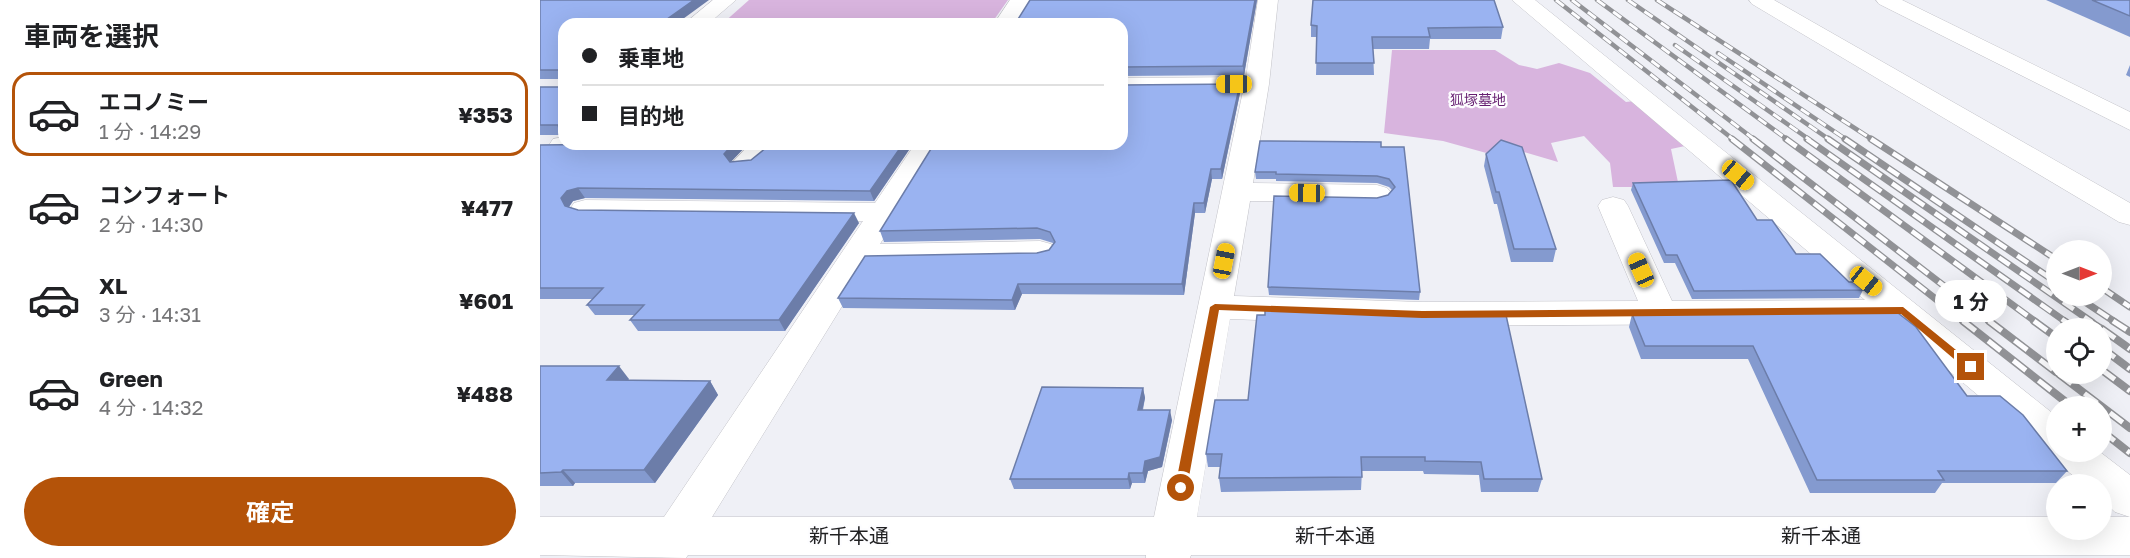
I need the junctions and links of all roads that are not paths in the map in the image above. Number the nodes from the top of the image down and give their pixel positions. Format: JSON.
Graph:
{"nodes":[{"id":1,"x":726,"y":0,"type":"edge"},
{"id":2,"x":1020,"y":0,"type":"edge"},
{"id":3,"x":1268,"y":0,"type":"edge"},
{"id":4,"x":1522,"y":0,"type":"edge"},
{"id":5,"x":1759,"y":0,"type":"edge"},
{"id":6,"x":1886,"y":0,"type":"edge"},
{"id":7,"x":703,"y":18,"type":"edge"},
{"id":8,"x":1009,"y":18,"type":"edge"},
{"id":9,"x":1257,"y":84,"type":"junction"},
{"id":10,"x":1128,"y":85,"type":"edge"},
{"id":11,"x":2130,"y":122,"type":"edge"},
{"id":12,"x":558,"y":132,"type":"edge"},
{"id":13,"x":540,"y":146,"type":"edge"},
{"id":14,"x":558,"y":147,"type":"edge"},
{"id":15,"x":759,"y":150,"type":"edge"},
{"id":16,"x":924,"y":150,"type":"edge"},
{"id":17,"x":745,"y":164,"type":"edge"},
{"id":18,"x":1237,"y":192,"type":"junction"},
{"id":19,"x":1377,"y":194,"type":"dead end"},
{"id":20,"x":1613,"y":206,"type":"dead end"},
{"id":21,"x":585,"y":209,"type":"edge"},
{"id":22,"x":884,"y":212,"type":"junction"},
{"id":23,"x":2130,"y":216,"type":"edge"},
{"id":24,"x":1040,"y":251,"type":"edge"},
{"id":25,"x":858,"y":254,"type":"junction"},
{"id":26,"x":1215,"y":307,"type":"junction"},
{"id":27,"x":1903,"y":311,"type":"junction"},
{"id":28,"x":1660,"y":313,"type":"junction"},
{"id":29,"x":2046,"y":430,"type":"edge"},
{"id":30,"x":2084,"y":462,"type":"edge"},
{"id":31,"x":2130,"y":499,"type":"edge"},
{"id":32,"x":540,"y":536,"type":"edge"},
{"id":33,"x":2130,"y":536,"type":"edge"},
{"id":34,"x":669,"y":547,"type":"edge"},
{"id":35,"x":1170,"y":547,"type":"edge"},
{"id":36,"x":1979,"y":547,"type":"edge"}],
"edges":[{"from":1,"to":7,"type":"street"},
{"from":2,"to":8,"type":"street"},
{"from":3,"to":9,"type":"street"},
{"from":4,"to":27,"type":"street"},
{"from":5,"to":23,"type":"street"},
{"from":6,"to":11,"type":"street"},
{"from":9,"to":10,"type":"street"},
{"from":9,"to":18,"type":"street"},
{"from":12,"to":13,"type":"street"},
{"from":13,"to":14,"type":"street"},
{"from":15,"to":17,"type":"street"},
{"from":16,"to":22,"type":"street"},
{"from":18,"to":19,"type":"street"},
{"from":18,"to":26,"type":"street"},
{"from":20,"to":28,"type":"street"},
{"from":21,"to":22,"type":"street"},
{"from":22,"to":25,"type":"street"},
{"from":24,"to":25,"type":"street"},
{"from":25,"to":34,"type":"street"},
{"from":26,"to":28,"type":"street"},
{"from":26,"to":35,"type":"street"},
{"from":27,"to":28,"type":"street"},
{"from":27,"to":29,"type":"street"},
{"from":30,"to":31,"type":"street"},
{"from":32,"to":34,"type":"street","name":"新千本通"},
{"from":33,"to":36,"type":"street","name":"新千本通"},
{"from":34,"to":35,"type":"street","name":"新千本通"},
{"from":35,"to":36,"type":"street","name":"新千本通"}]}
